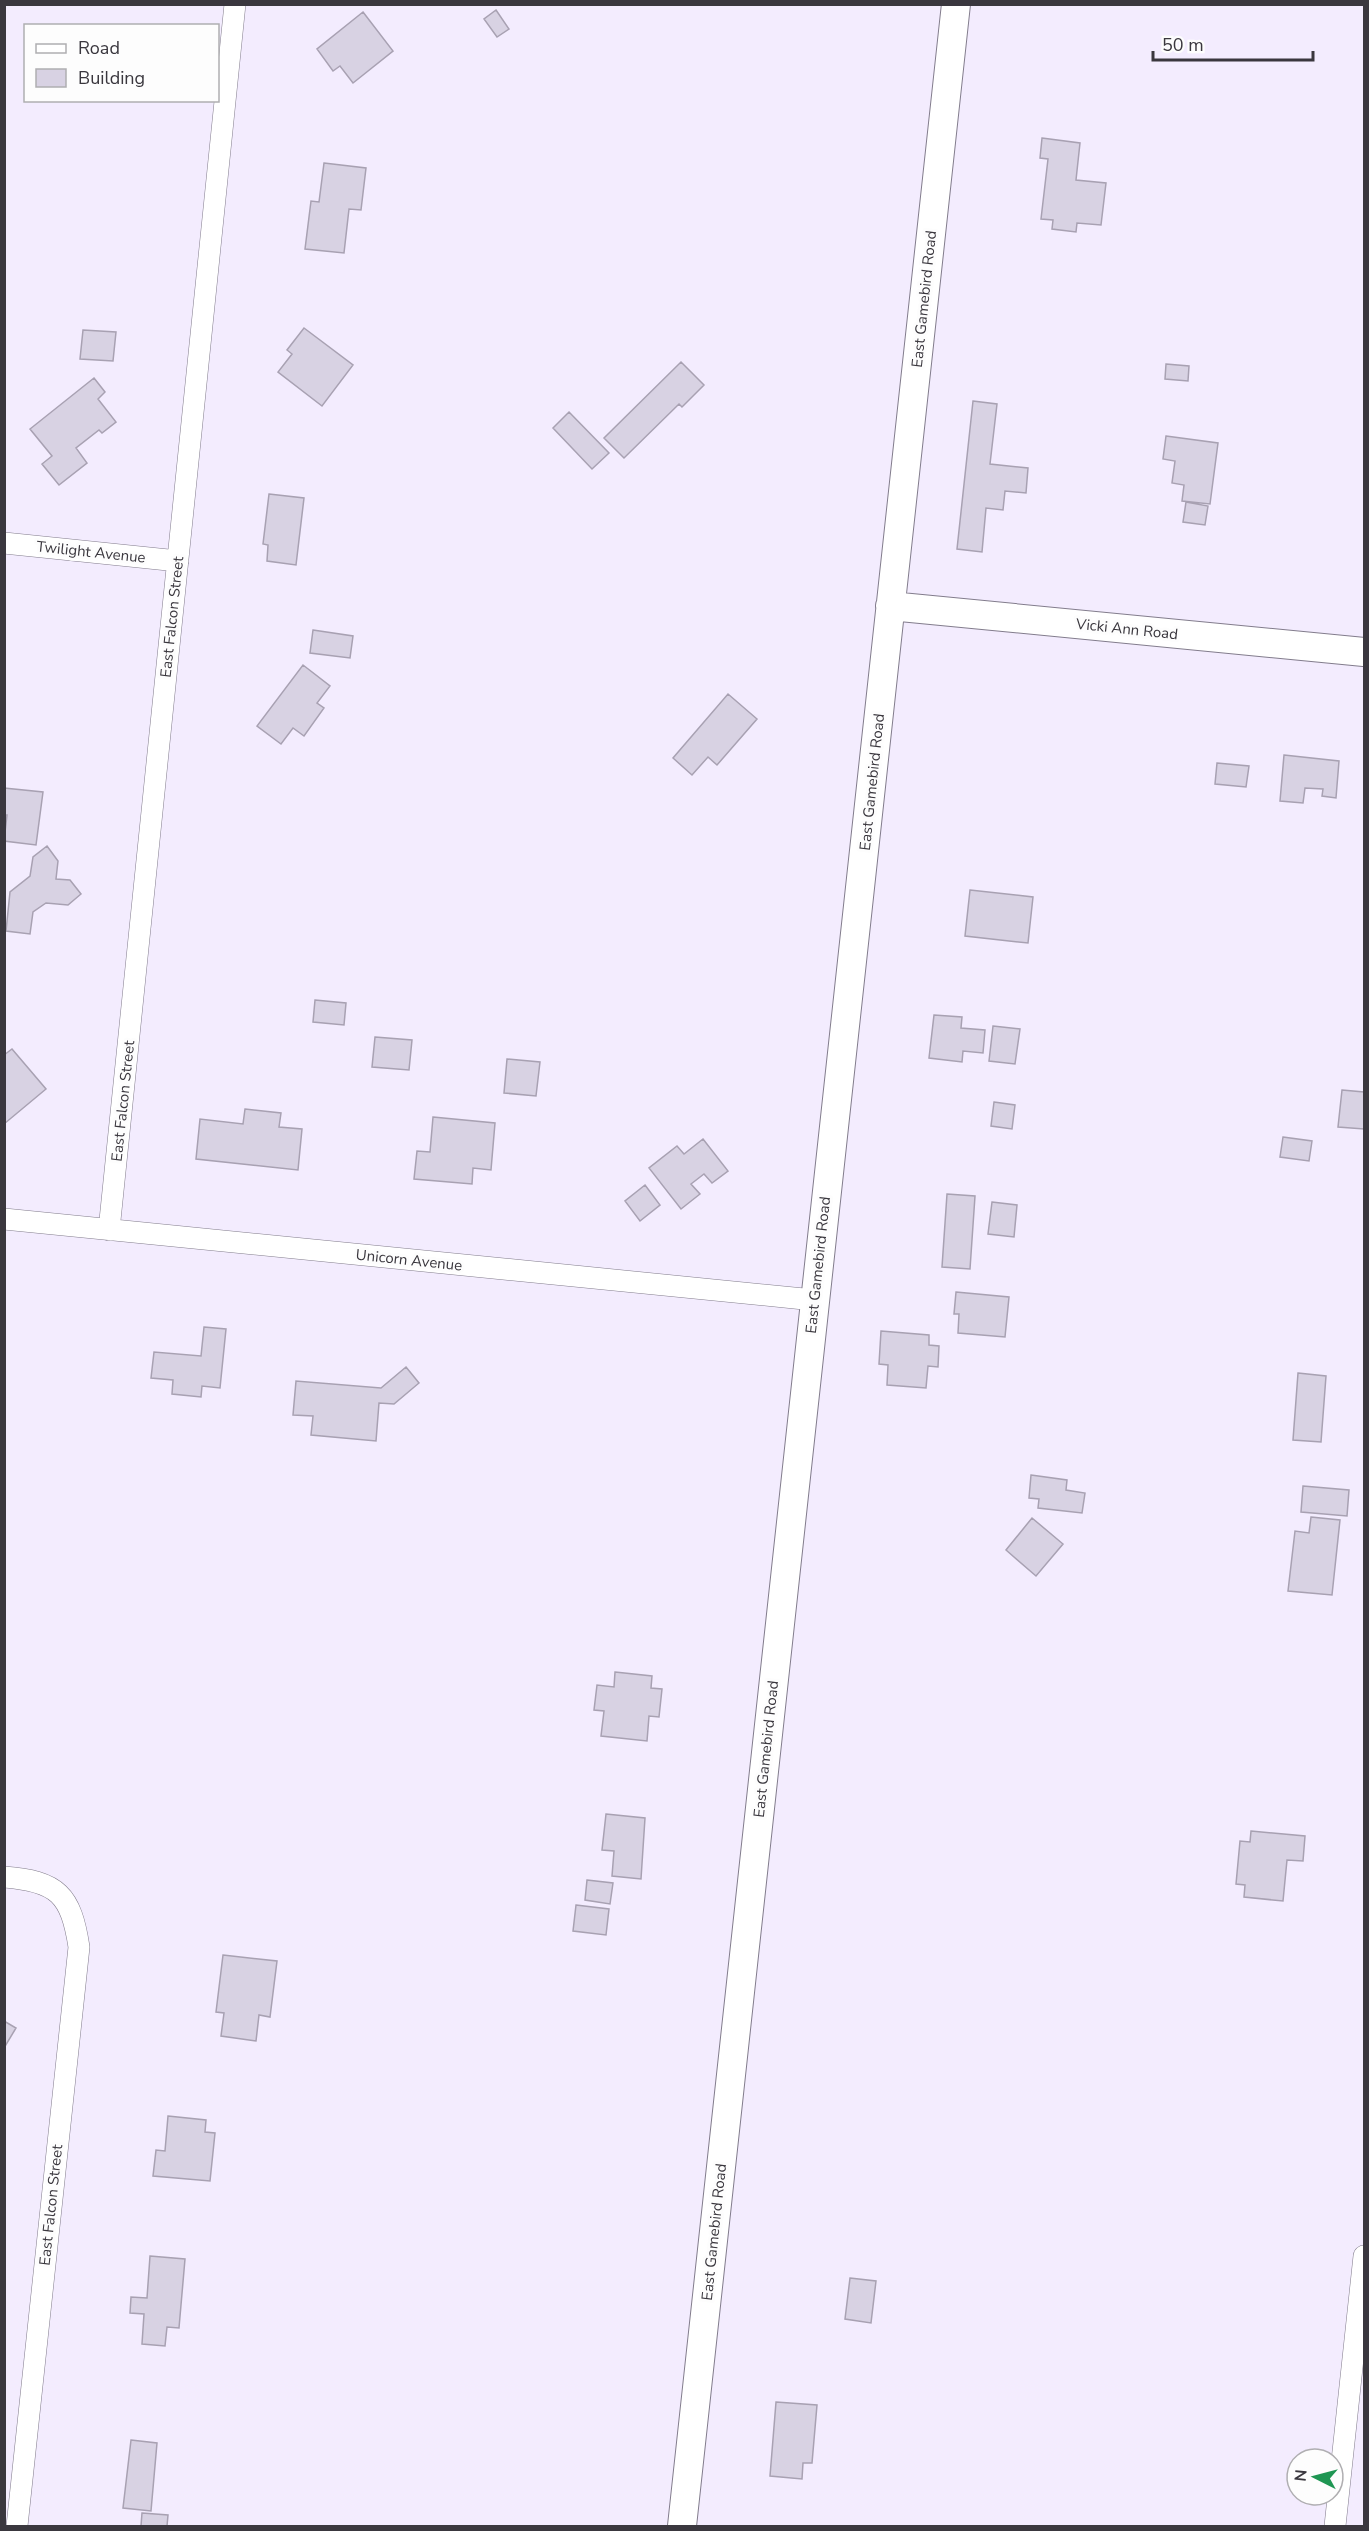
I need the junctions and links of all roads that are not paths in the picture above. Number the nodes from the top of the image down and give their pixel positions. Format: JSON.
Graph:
{"nodes":[{"id":1,"x":235,"y":4,"type":"edge"},
{"id":2,"x":956,"y":4,"type":"edge"},
{"id":3,"x":4,"y":543,"type":"edge"},
{"id":4,"x":178,"y":561,"type":"junction"},
{"id":5,"x":890,"y":606,"type":"junction"},
{"id":6,"x":1365,"y":652,"type":"edge"},
{"id":7,"x":4,"y":1219,"type":"edge"},
{"id":8,"x":110,"y":1230,"type":"junction"},
{"id":9,"x":814,"y":1300,"type":"junction"},
{"id":10,"x":4,"y":1877,"type":"edge"},
{"id":11,"x":1365,"y":2256,"type":"edge"},
{"id":12,"x":13,"y":2521,"type":"edge"},
{"id":13,"x":682,"y":2526,"type":"edge"},
{"id":14,"x":1335,"y":2526,"type":"edge"}],
"edges":[{"from":1,"to":4,"type":"street","name":"East Falcon Street"},
{"from":2,"to":5,"type":"main road","name":"East Gamebird Road"},
{"from":3,"to":4,"type":"street","name":"Twilight Avenue"},
{"from":4,"to":8,"type":"street","name":"East Falcon Street"},
{"from":5,"to":6,"type":"main road","name":"Vicki Ann Road"},
{"from":5,"to":9,"type":"main road","name":"East Gamebird Road"},
{"from":7,"to":8,"type":"street","name":"Unicorn Avenue"},
{"from":8,"to":9,"type":"street","name":"Unicorn Avenue"},
{"from":9,"to":13,"type":"main road","name":"East Gamebird Road"},
{"from":10,"to":12,"type":"street","name":"East Falcon Street"},
{"from":11,"to":14,"type":"street"}]}
